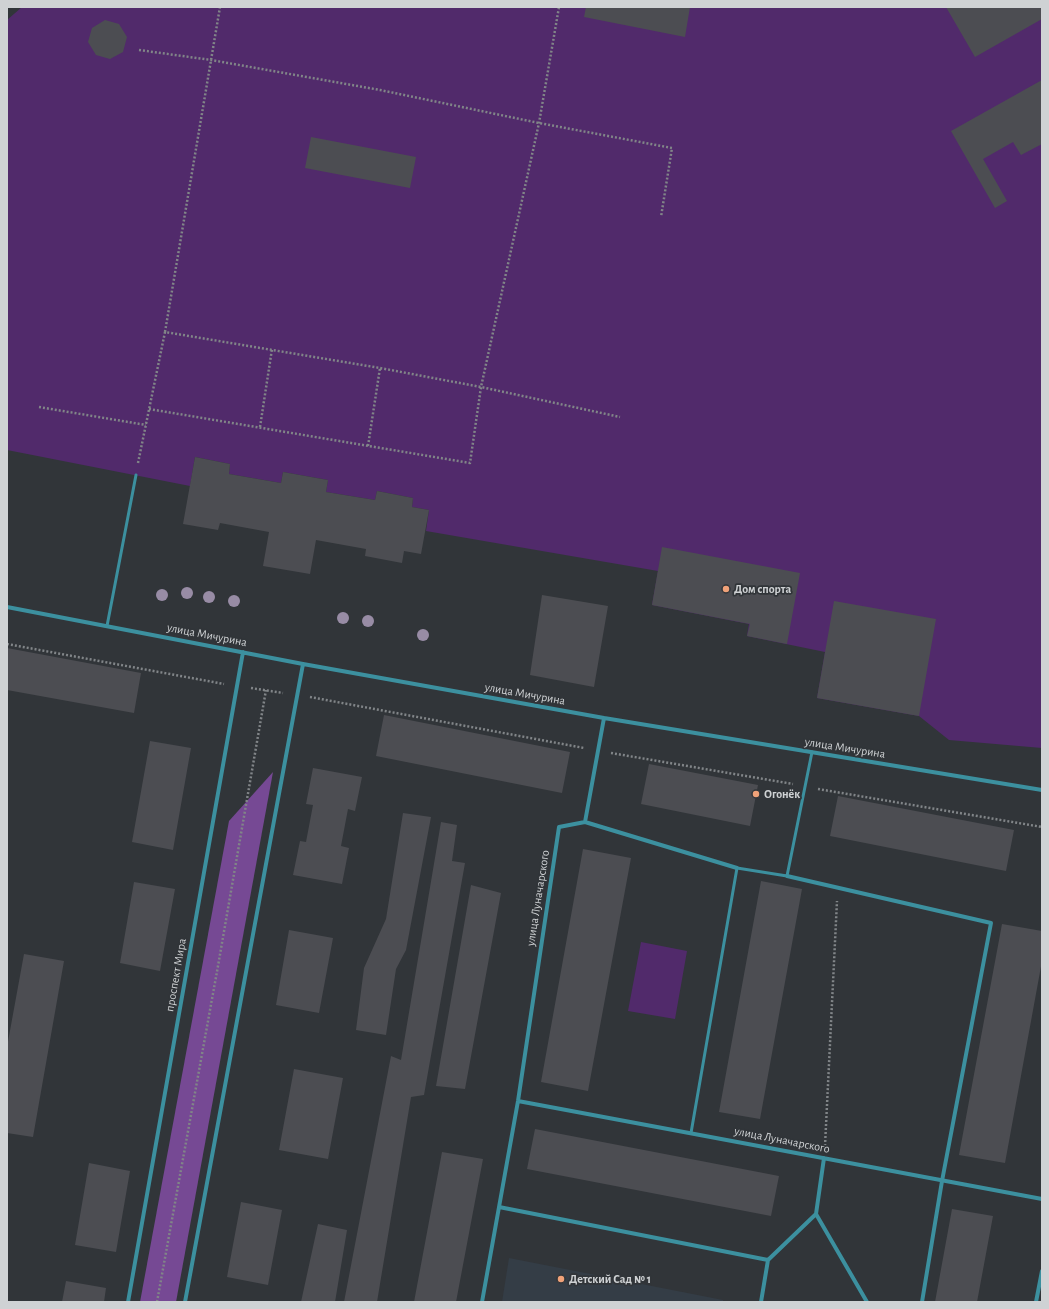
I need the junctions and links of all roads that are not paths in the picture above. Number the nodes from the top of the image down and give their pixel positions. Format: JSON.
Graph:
{"nodes":[{"id":1,"x":136,"y":475,"type":"road end"},
{"id":2,"x":7,"y":607,"type":"edge"},
{"id":3,"x":106,"y":626,"type":"junction"},
{"id":4,"x":243,"y":652,"type":"junction"},
{"id":5,"x":303,"y":664,"type":"junction"},
{"id":6,"x":604,"y":718,"type":"junction"},
{"id":7,"x":812,"y":752,"type":"junction"},
{"id":8,"x":1042,"y":790,"type":"edge"},
{"id":9,"x":585,"y":822,"type":"junction"},
{"id":10,"x":737,"y":868,"type":"junction"},
{"id":11,"x":787,"y":876,"type":"junction"},
{"id":12,"x":518,"y":1101,"type":"junction"},
{"id":13,"x":691,"y":1133,"type":"junction"},
{"id":14,"x":824,"y":1158,"type":"junction"},
{"id":15,"x":942,"y":1181,"type":"junction"},
{"id":16,"x":1042,"y":1199,"type":"edge"},
{"id":17,"x":499,"y":1207,"type":"junction"},
{"id":18,"x":816,"y":1214,"type":"junction"},
{"id":19,"x":768,"y":1260,"type":"junction"},
{"id":20,"x":1042,"y":1271,"type":"edge"},
{"id":21,"x":128,"y":1302,"type":"edge"},
{"id":22,"x":185,"y":1302,"type":"edge"},
{"id":23,"x":482,"y":1302,"type":"edge"},
{"id":24,"x":761,"y":1302,"type":"edge"},
{"id":25,"x":867,"y":1302,"type":"edge"},
{"id":26,"x":922,"y":1302,"type":"edge"},
{"id":27,"x":1036,"y":1302,"type":"edge"}],
"edges":[{"from":1,"to":3,"type":"lane"},
{"from":2,"to":3,"type":"street","name":"улица Мичурина"},
{"from":3,"to":4,"type":"street","name":"улица Мичурина"},
{"from":4,"to":5,"type":"street","name":"улица Мичурина"},
{"from":4,"to":21,"type":"street","name":"проспект Мира"},
{"from":5,"to":6,"type":"street","name":"улица Мичурина"},
{"from":5,"to":22,"type":"street"},
{"from":6,"to":7,"type":"street","name":"улица Мичурина"},
{"from":6,"to":9,"type":"street"},
{"from":7,"to":8,"type":"street","name":"улица Мичурина"},
{"from":7,"to":11,"type":"lane"},
{"from":9,"to":10,"type":"street"},
{"from":9,"to":12,"type":"street","name":"улица Луначарского"},
{"from":10,"to":11,"type":"lane"},
{"from":10,"to":13,"type":"lane"},
{"from":11,"to":15,"type":"street"},
{"from":12,"to":13,"type":"street","name":"улица Луначарского"},
{"from":12,"to":17,"type":"street","name":"улица Луначарского"},
{"from":13,"to":14,"type":"street","name":"улица Луначарского"},
{"from":14,"to":15,"type":"street","name":"улица Луначарского"},
{"from":14,"to":18,"type":"street"},
{"from":15,"to":16,"type":"street","name":"улица Луначарского"},
{"from":15,"to":26,"type":"street"},
{"from":17,"to":19,"type":"street"},
{"from":17,"to":23,"type":"street","name":"улица Луначарского"},
{"from":18,"to":19,"type":"street"},
{"from":18,"to":25,"type":"street"},
{"from":19,"to":24,"type":"street"},
{"from":20,"to":27,"type":"street"}]}
